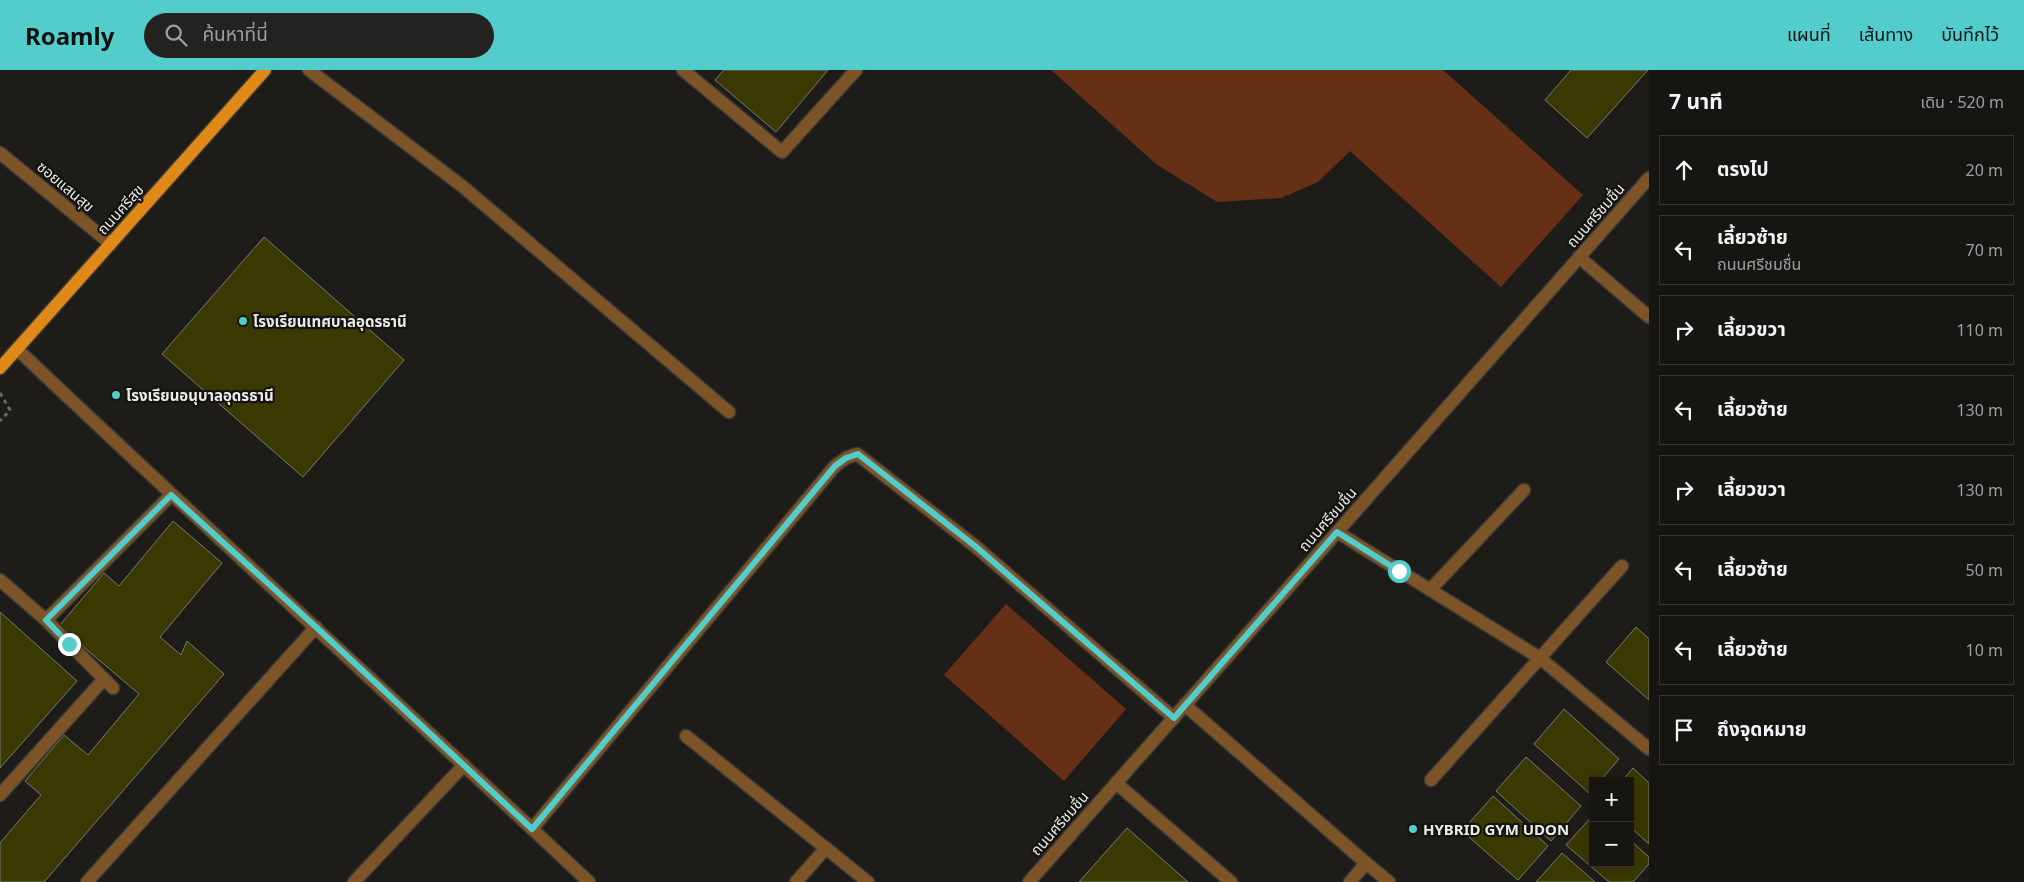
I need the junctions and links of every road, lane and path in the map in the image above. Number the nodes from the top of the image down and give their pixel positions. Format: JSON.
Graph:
{"nodes":[{"id":1,"x":309,"y":70,"type":"edge"},
{"id":2,"x":683,"y":70,"type":"edge"},
{"id":3,"x":856,"y":70,"type":"edge"},
{"id":4,"x":260,"y":72,"type":"edge"},
{"id":5,"x":0,"y":153,"type":"edge"},
{"id":6,"x":1649,"y":178,"type":"edge"},
{"id":7,"x":110,"y":244,"type":"junction"},
{"id":8,"x":1579,"y":257,"type":"junction"},
{"id":9,"x":1649,"y":317,"type":"edge"},
{"id":10,"x":18,"y":349,"type":"junction"},
{"id":11,"x":0,"y":368,"type":"edge"},
{"id":12,"x":0,"y":393,"type":"edge"},
{"id":13,"x":728,"y":412,"type":"dead end"},
{"id":14,"x":0,"y":421,"type":"edge"},
{"id":15,"x":1524,"y":490,"type":"dead end"},
{"id":16,"x":171,"y":495,"type":"junction"},
{"id":17,"x":1337,"y":532,"type":"junction"},
{"id":18,"x":1622,"y":566,"type":"dead end"},
{"id":19,"x":0,"y":580,"type":"edge"},
{"id":20,"x":1430,"y":590,"type":"junction"},
{"id":21,"x":46,"y":620,"type":"junction"},
{"id":22,"x":316,"y":627,"type":"junction"},
{"id":23,"x":1540,"y":658,"type":"junction"},
{"id":24,"x":1185,"y":705,"type":"junction"},
{"id":25,"x":1174,"y":718,"type":"junction"},
{"id":26,"x":686,"y":736,"type":"dead end"},
{"id":27,"x":1649,"y":749,"type":"edge"},
{"id":28,"x":464,"y":765,"type":"junction"},
{"id":29,"x":1431,"y":780,"type":"dead end"},
{"id":30,"x":1116,"y":783,"type":"junction"},
{"id":31,"x":0,"y":795,"type":"edge"},
{"id":32,"x":532,"y":829,"type":"junction"},
{"id":33,"x":826,"y":848,"type":"junction"},
{"id":34,"x":1366,"y":863,"type":"junction"},
{"id":35,"x":87,"y":882,"type":"edge"},
{"id":36,"x":354,"y":882,"type":"edge"},
{"id":37,"x":589,"y":882,"type":"edge"},
{"id":38,"x":796,"y":882,"type":"edge"},
{"id":39,"x":868,"y":882,"type":"edge"},
{"id":40,"x":1029,"y":882,"type":"edge"},
{"id":41,"x":1231,"y":882,"type":"edge"},
{"id":42,"x":1350,"y":882,"type":"edge"},
{"id":43,"x":1389,"y":882,"type":"edge"}],
"edges":[{"from":1,"to":13,"type":"street"},
{"from":2,"to":3,"type":"street"},
{"from":4,"to":7,"type":"main road","name":"ถนนศรีสุข"},
{"from":5,"to":7,"type":"street","name":"ซอยแสนสุข"},
{"from":6,"to":8,"type":"street","name":"ถนนศรีชมชื่น"},
{"from":7,"to":10,"type":"main road","name":"ถนนศรีสุข"},
{"from":8,"to":9,"type":"street"},
{"from":8,"to":17,"type":"street","name":"ถนนศรีชมชื่น"},
{"from":10,"to":11,"type":"main road","name":"ถนนศรีสุข"},
{"from":10,"to":16,"type":"street"},
{"from":12,"to":14,"type":"path"},
{"from":15,"to":20,"type":"street"},
{"from":16,"to":21,"type":"street"},
{"from":16,"to":22,"type":"street"},
{"from":17,"to":20,"type":"street"},
{"from":17,"to":24,"type":"street","name":"ถนนศรีชมชื่น"},
{"from":18,"to":23,"type":"street"},
{"from":19,"to":21,"type":"street"},
{"from":20,"to":23,"type":"street"},
{"from":21,"to":31,"type":"street"},
{"from":22,"to":28,"type":"street"},
{"from":22,"to":35,"type":"street"},
{"from":23,"to":27,"type":"street"},
{"from":23,"to":29,"type":"street"},
{"from":24,"to":25,"type":"street","name":"ถนนศรีชมชื่น"},
{"from":24,"to":34,"type":"street"},
{"from":25,"to":30,"type":"street","name":"ถนนศรีชมชื่น"},
{"from":25,"to":32,"type":"street"},
{"from":26,"to":33,"type":"street"},
{"from":28,"to":32,"type":"street"},
{"from":28,"to":36,"type":"street"},
{"from":30,"to":40,"type":"street","name":"ถนนศรีชมชื่น"},
{"from":30,"to":41,"type":"street"},
{"from":32,"to":37,"type":"street"},
{"from":33,"to":38,"type":"street"},
{"from":33,"to":39,"type":"street"},
{"from":34,"to":42,"type":"street"},
{"from":34,"to":43,"type":"street"}]}
